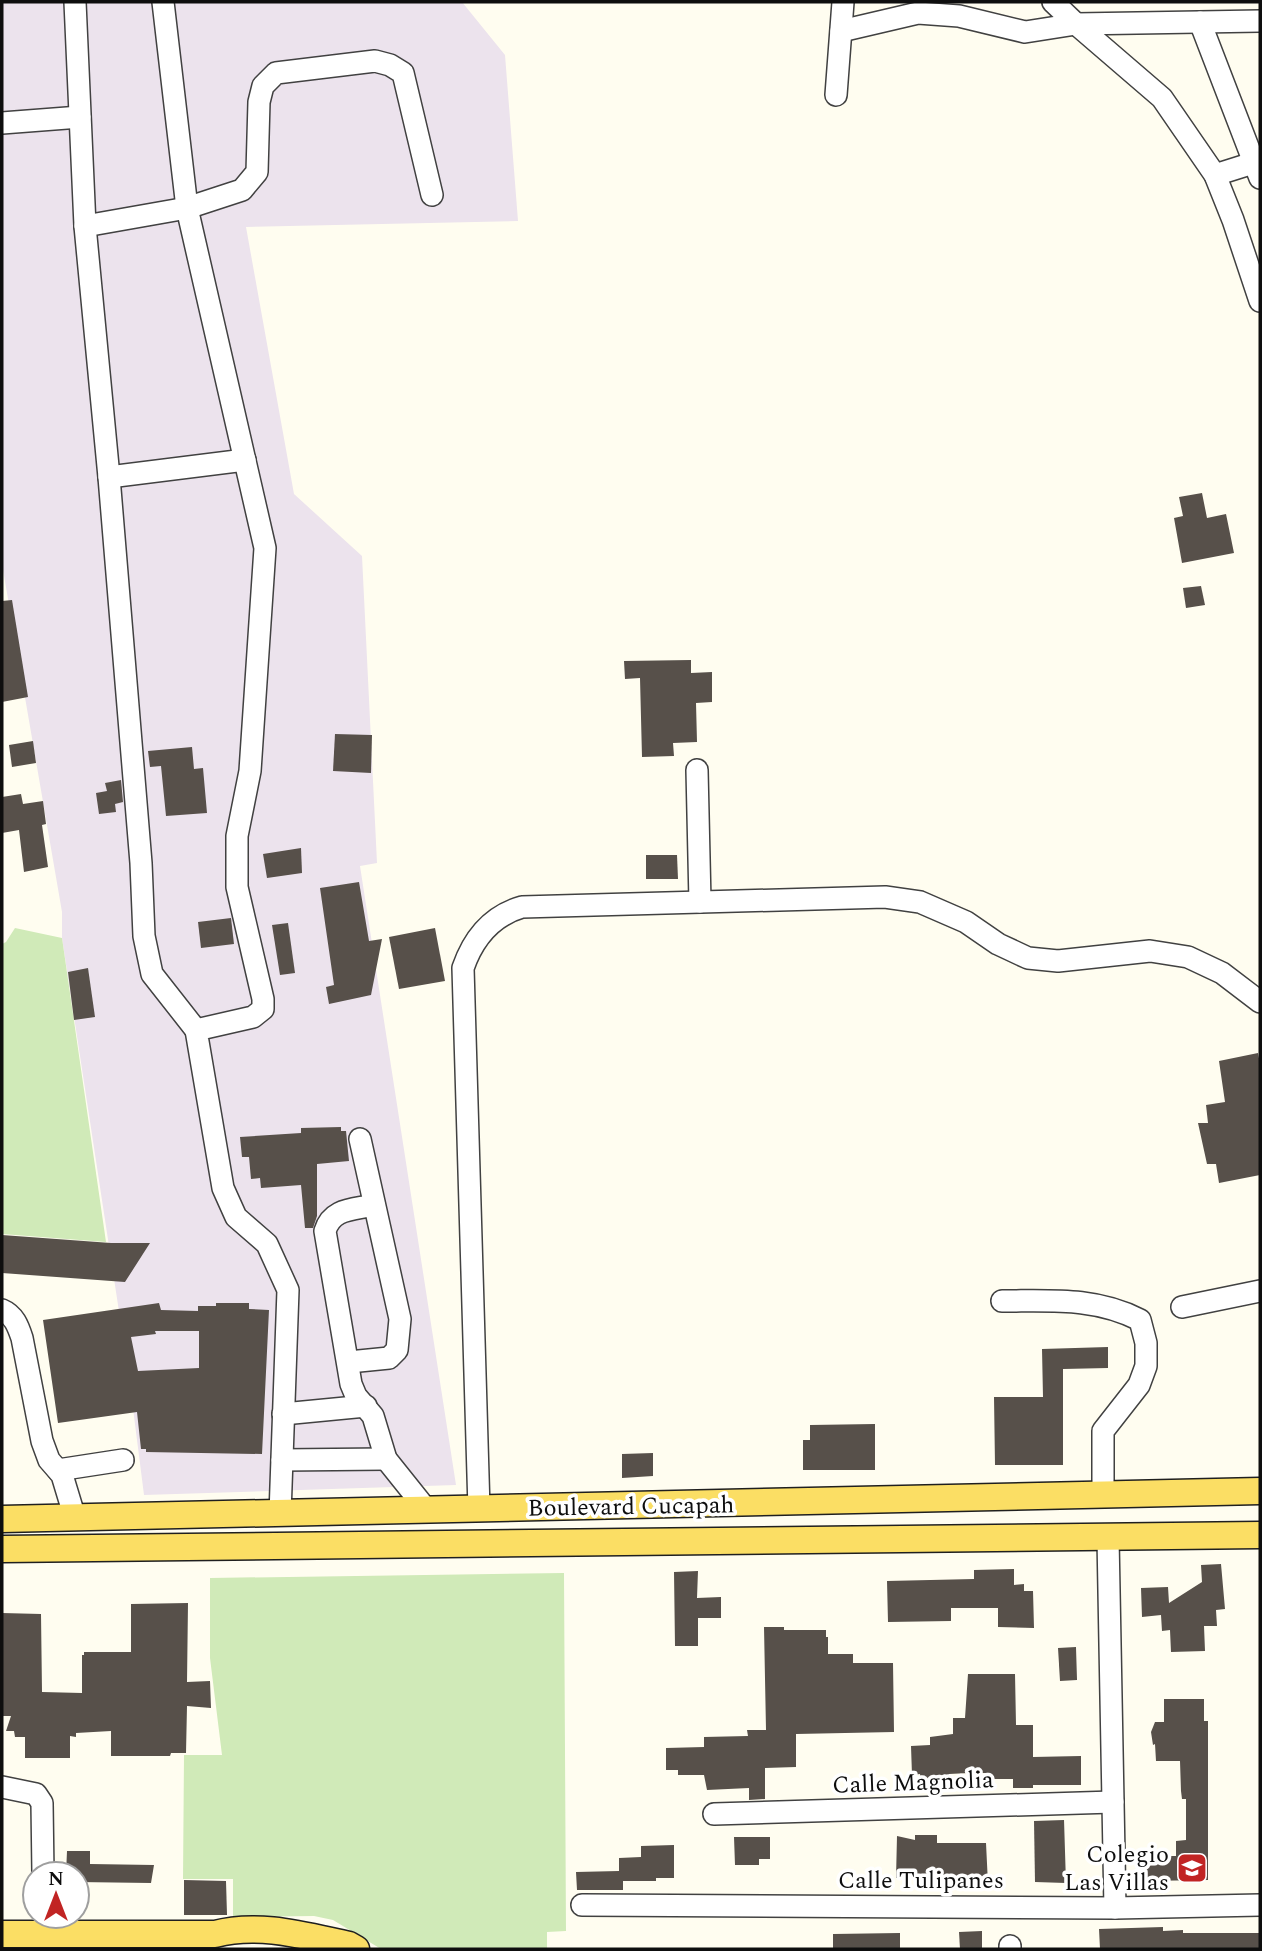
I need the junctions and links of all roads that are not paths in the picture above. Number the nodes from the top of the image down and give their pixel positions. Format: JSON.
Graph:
{"nodes":[{"id":1,"x":75,"y":2,"type":"edge"},
{"id":2,"x":163,"y":2,"type":"edge"},
{"id":3,"x":843,"y":2,"type":"edge"},
{"id":4,"x":1053,"y":2,"type":"edge"},
{"id":5,"x":1260,"y":21,"type":"edge"},
{"id":6,"x":1200,"y":22,"type":"junction"},
{"id":7,"x":1076,"y":24,"type":"junction"},
{"id":8,"x":841,"y":31,"type":"junction"},
{"id":9,"x":836,"y":94,"type":"dead end"},
{"id":10,"x":80,"y":117,"type":"junction"},
{"id":11,"x":2,"y":122,"type":"edge"},
{"id":12,"x":1257,"y":171,"type":"edge"},
{"id":13,"x":1215,"y":174,"type":"junction"},
{"id":14,"x":432,"y":195,"type":"dead end"},
{"id":15,"x":187,"y":208,"type":"junction"},
{"id":16,"x":85,"y":226,"type":"junction"},
{"id":17,"x":1260,"y":301,"type":"edge"},
{"id":18,"x":245,"y":460,"type":"junction"},
{"id":19,"x":109,"y":477,"type":"junction"},
{"id":20,"x":697,"y":770,"type":"dead end"},
{"id":21,"x":700,"y":902,"type":"junction"},
{"id":22,"x":1260,"y":1002,"type":"edge"},
{"id":23,"x":196,"y":1030,"type":"junction"},
{"id":24,"x":360,"y":1139,"type":"dead end"},
{"id":25,"x":374,"y":1205,"type":"junction"},
{"id":26,"x":1260,"y":1291,"type":"edge"},
{"id":27,"x":1002,"y":1301,"type":"dead end"},
{"id":28,"x":1182,"y":1307,"type":"dead end"},
{"id":29,"x":2,"y":1310,"type":"edge"},
{"id":30,"x":348,"y":1362,"type":"junction"},
{"id":31,"x":366,"y":1406,"type":"junction"},
{"id":32,"x":284,"y":1413,"type":"junction"},
{"id":33,"x":386,"y":1459,"type":"junction"},
{"id":34,"x":123,"y":1460,"type":"dead end"},
{"id":35,"x":282,"y":1460,"type":"junction"},
{"id":36,"x":58,"y":1470,"type":"junction"},
{"id":37,"x":1260,"y":1492,"type":"edge"},
{"id":38,"x":1103,"y":1494,"type":"junction"},
{"id":39,"x":426,"y":1509,"type":"junction"},
{"id":40,"x":479,"y":1509,"type":"junction"},
{"id":41,"x":280,"y":1514,"type":"junction"},
{"id":42,"x":75,"y":1518,"type":"junction"},
{"id":43,"x":2,"y":1519,"type":"edge"},
{"id":44,"x":1260,"y":1535,"type":"edge"},
{"id":45,"x":1108,"y":1538,"type":"junction"},
{"id":46,"x":2,"y":1549,"type":"edge"},
{"id":47,"x":2,"y":1787,"type":"edge"},
{"id":48,"x":1113,"y":1802,"type":"junction"},
{"id":49,"x":714,"y":1814,"type":"dead end"},
{"id":50,"x":43,"y":1860,"type":"edge"},
{"id":51,"x":582,"y":1905,"type":"dead end"},
{"id":52,"x":1260,"y":1905,"type":"edge"},
{"id":53,"x":1115,"y":1908,"type":"junction"},
{"id":54,"x":91,"y":1928,"type":"edge"},
{"id":55,"x":21,"y":1930,"type":"edge"},
{"id":56,"x":2,"y":1934,"type":"edge"},
{"id":57,"x":234,"y":1938,"type":"edge"},
{"id":58,"x":284,"y":1949,"type":"edge"},
{"id":59,"x":356,"y":1949,"type":"edge"}],
"edges":[{"from":1,"to":10,"type":"street"},
{"from":2,"to":15,"type":"street"},
{"from":3,"to":8,"type":"street"},
{"from":4,"to":7,"type":"street"},
{"from":5,"to":6,"type":"street"},
{"from":6,"to":7,"type":"street"},
{"from":6,"to":12,"type":"street"},
{"from":7,"to":8,"type":"street"},
{"from":7,"to":13,"type":"street"},
{"from":8,"to":9,"type":"street"},
{"from":10,"to":11,"type":"street"},
{"from":10,"to":16,"type":"street"},
{"from":12,"to":13,"type":"street"},
{"from":13,"to":17,"type":"street"},
{"from":14,"to":15,"type":"street"},
{"from":15,"to":16,"type":"street"},
{"from":15,"to":18,"type":"street"},
{"from":16,"to":19,"type":"street"},
{"from":18,"to":19,"type":"street"},
{"from":18,"to":23,"type":"street"},
{"from":19,"to":23,"type":"street"},
{"from":20,"to":21,"type":"street"},
{"from":21,"to":22,"type":"street"},
{"from":21,"to":40,"type":"street"},
{"from":23,"to":32,"type":"street"},
{"from":24,"to":25,"type":"street"},
{"from":25,"to":30,"type":"street"},
{"from":25,"to":30,"type":"street"},
{"from":26,"to":28,"type":"street"},
{"from":27,"to":38,"type":"street"},
{"from":29,"to":36,"type":"street"},
{"from":30,"to":31,"type":"street"},
{"from":31,"to":32,"type":"street"},
{"from":31,"to":33,"type":"street"},
{"from":32,"to":35,"type":"street"},
{"from":33,"to":35,"type":"street"},
{"from":33,"to":39,"type":"street"},
{"from":34,"to":36,"type":"street"},
{"from":35,"to":41,"type":"street"},
{"from":36,"to":42,"type":"street"},
{"from":37,"to":38,"type":"main road","name":"Boulevard Cucapah"},
{"from":38,"to":40,"type":"main road","name":"Boulevard Cucapah"},
{"from":39,"to":40,"type":"main road","name":"Boulevard Cucapah"},
{"from":39,"to":41,"type":"main road","name":"Boulevard Cucapah"},
{"from":41,"to":42,"type":"main road","name":"Boulevard Cucapah"},
{"from":42,"to":43,"type":"main road","name":"Boulevard Cucapah"},
{"from":44,"to":45,"type":"main road","name":"Boulevard Cucapah"},
{"from":45,"to":46,"type":"main road","name":"Boulevard Cucapah"},
{"from":45,"to":48,"type":"street"},
{"from":47,"to":50,"type":"street"},
{"from":48,"to":49,"type":"street","name":"Calle Magnolia"},
{"from":48,"to":53,"type":"street"},
{"from":51,"to":53,"type":"street","name":"Calle Tulipanes"},
{"from":52,"to":53,"type":"street","name":"Calle Tulipanes"},
{"from":54,"to":57,"type":"main road"},
{"from":55,"to":56,"type":"main road"},
{"from":57,"to":58,"type":"main road"},
{"from":57,"to":59,"type":"main road"}]}
